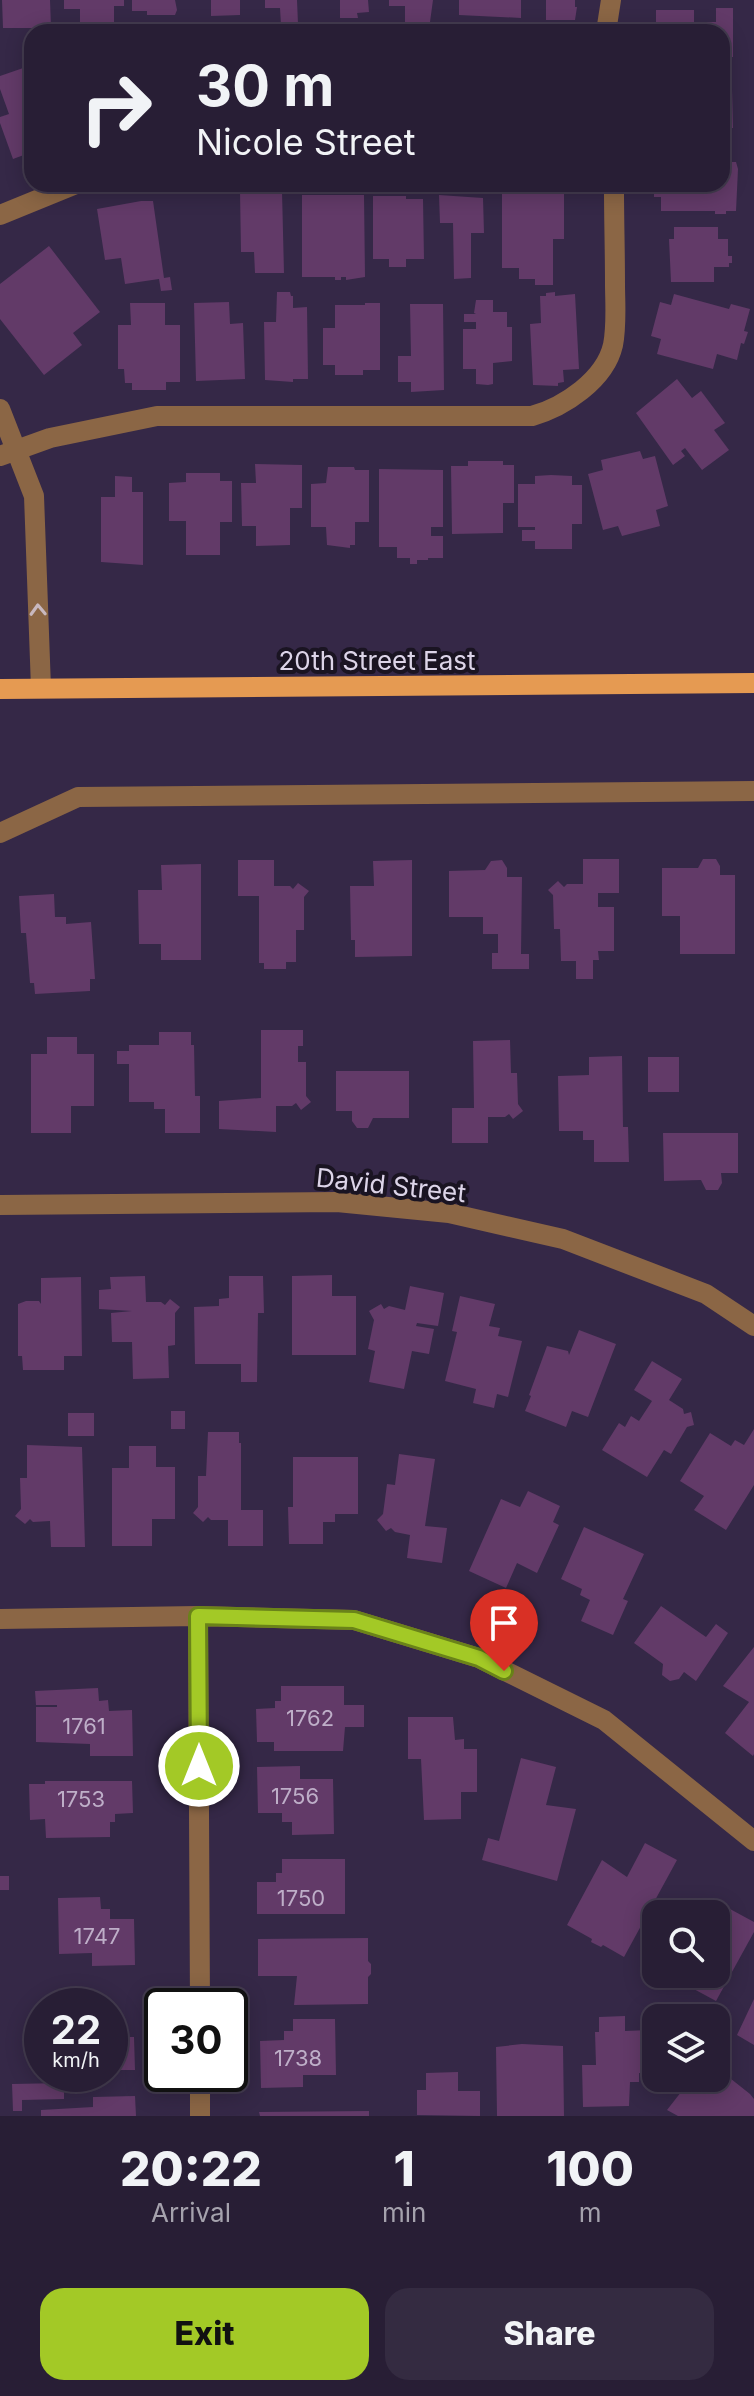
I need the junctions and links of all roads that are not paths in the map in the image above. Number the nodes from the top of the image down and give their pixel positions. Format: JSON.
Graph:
{"nodes":[{"id":1,"x":611,"y":0,"type":"edge"},
{"id":2,"x":607,"y":24,"type":"edge"},
{"id":3,"x":56,"y":192,"type":"edge"},
{"id":4,"x":614,"y":192,"type":"edge"},
{"id":5,"x":0,"y":215,"type":"edge"},
{"id":6,"x":0,"y":409,"type":"edge"},
{"id":7,"x":9,"y":452,"type":"edge"},
{"id":8,"x":754,"y":683,"type":"edge"},
{"id":9,"x":41,"y":688,"type":"junction"},
{"id":10,"x":0,"y":689,"type":"edge"},
{"id":11,"x":754,"y":791,"type":"edge"},
{"id":12,"x":0,"y":833,"type":"edge"},
{"id":13,"x":0,"y":1205,"type":"edge"},
{"id":14,"x":754,"y":1326,"type":"edge"},
{"id":15,"x":198,"y":1616,"type":"junction"},
{"id":16,"x":0,"y":1619,"type":"edge"},
{"id":17,"x":754,"y":1841,"type":"edge"},
{"id":18,"x":200,"y":1988,"type":"edge"},
{"id":19,"x":200,"y":2092,"type":"edge"},
{"id":20,"x":200,"y":2116,"type":"edge"}],
"edges":[{"from":1,"to":2,"type":"street"},
{"from":3,"to":5,"type":"street"},
{"from":4,"to":7,"type":"street"},
{"from":6,"to":7,"type":"street"},
{"from":9,"to":7,"type":"street","one_way":true},
{"from":8,"to":9,"type":"main road","name":"20th Street East"},
{"from":9,"to":10,"type":"main road","name":"20th Street East"},
{"from":11,"to":12,"type":"street"},
{"from":13,"to":14,"type":"street","name":"David Street"},
{"from":15,"to":16,"type":"street"},
{"from":15,"to":17,"type":"street"},
{"from":15,"to":18,"type":"street"},
{"from":19,"to":20,"type":"street"}]}
